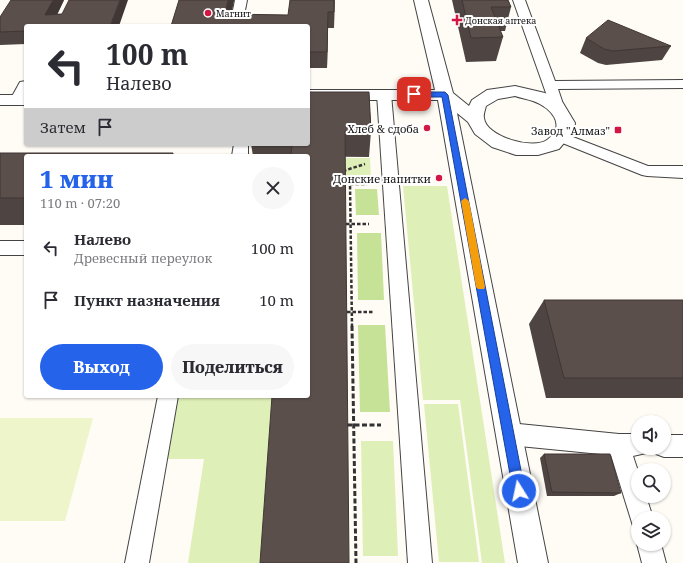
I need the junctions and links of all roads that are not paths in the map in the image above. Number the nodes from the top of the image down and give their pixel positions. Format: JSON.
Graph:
{"nodes":[{"id":1,"x":240,"y":0,"type":"edge"},
{"id":2,"x":421,"y":0,"type":"edge"},
{"id":3,"x":519,"y":0,"type":"edge"},
{"id":4,"x":236,"y":24,"type":"edge"},
{"id":5,"x":683,"y":84,"type":"edge"},
{"id":6,"x":550,"y":85,"type":"junction"},
{"id":7,"x":384,"y":94,"type":"junction"},
{"id":8,"x":23,"y":95,"type":"edge"},
{"id":9,"x":310,"y":95,"type":"edge"},
{"id":10,"x":445,"y":95,"type":"junction"},
{"id":11,"x":0,"y":100,"type":"edge"},
{"id":12,"x":557,"y":107,"type":"junction"},
{"id":13,"x":475,"y":119,"type":"junction"},
{"id":14,"x":560,"y":137,"type":"junction"},
{"id":15,"x":683,"y":172,"type":"edge"},
{"id":16,"x":0,"y":248,"type":"edge"},
{"id":17,"x":24,"y":248,"type":"edge"},
{"id":18,"x":168,"y":398,"type":"edge"},
{"id":19,"x":509,"y":434,"type":"junction"},
{"id":20,"x":628,"y":445,"type":"edge"},
{"id":21,"x":671,"y":446,"type":"edge"},
{"id":22,"x":683,"y":446,"type":"edge"},
{"id":23,"x":640,"y":511,"type":"edge"},
{"id":24,"x":651,"y":551,"type":"edge"},
{"id":25,"x":137,"y":563,"type":"edge"},
{"id":26,"x":420,"y":563,"type":"edge"},
{"id":27,"x":532,"y":563,"type":"edge"},
{"id":28,"x":654,"y":563,"type":"edge"}],
"edges":[{"from":1,"to":4,"type":"lane"},
{"from":2,"to":10,"type":"street"},
{"from":3,"to":6,"type":"lane"},
{"from":5,"to":6,"type":"lane"},
{"from":6,"to":12,"type":"lane"},
{"from":7,"to":9,"type":"street"},
{"from":7,"to":10,"type":"street"},
{"from":7,"to":26,"type":"lane"},
{"from":8,"to":11,"type":"street"},
{"from":10,"to":13,"type":"street"},
{"from":10,"to":19,"type":"street"},
{"from":12,"to":13,"type":"street"},
{"from":12,"to":14,"type":"street"},
{"from":13,"to":14,"type":"street"},
{"from":14,"to":15,"type":"lane"},
{"from":16,"to":17,"type":"lane"},
{"from":18,"to":25,"type":"lane"},
{"from":19,"to":20,"type":"lane"},
{"from":19,"to":27,"type":"street"},
{"from":20,"to":23,"type":"lane"},
{"from":21,"to":22,"type":"lane"},
{"from":24,"to":28,"type":"lane"}]}
